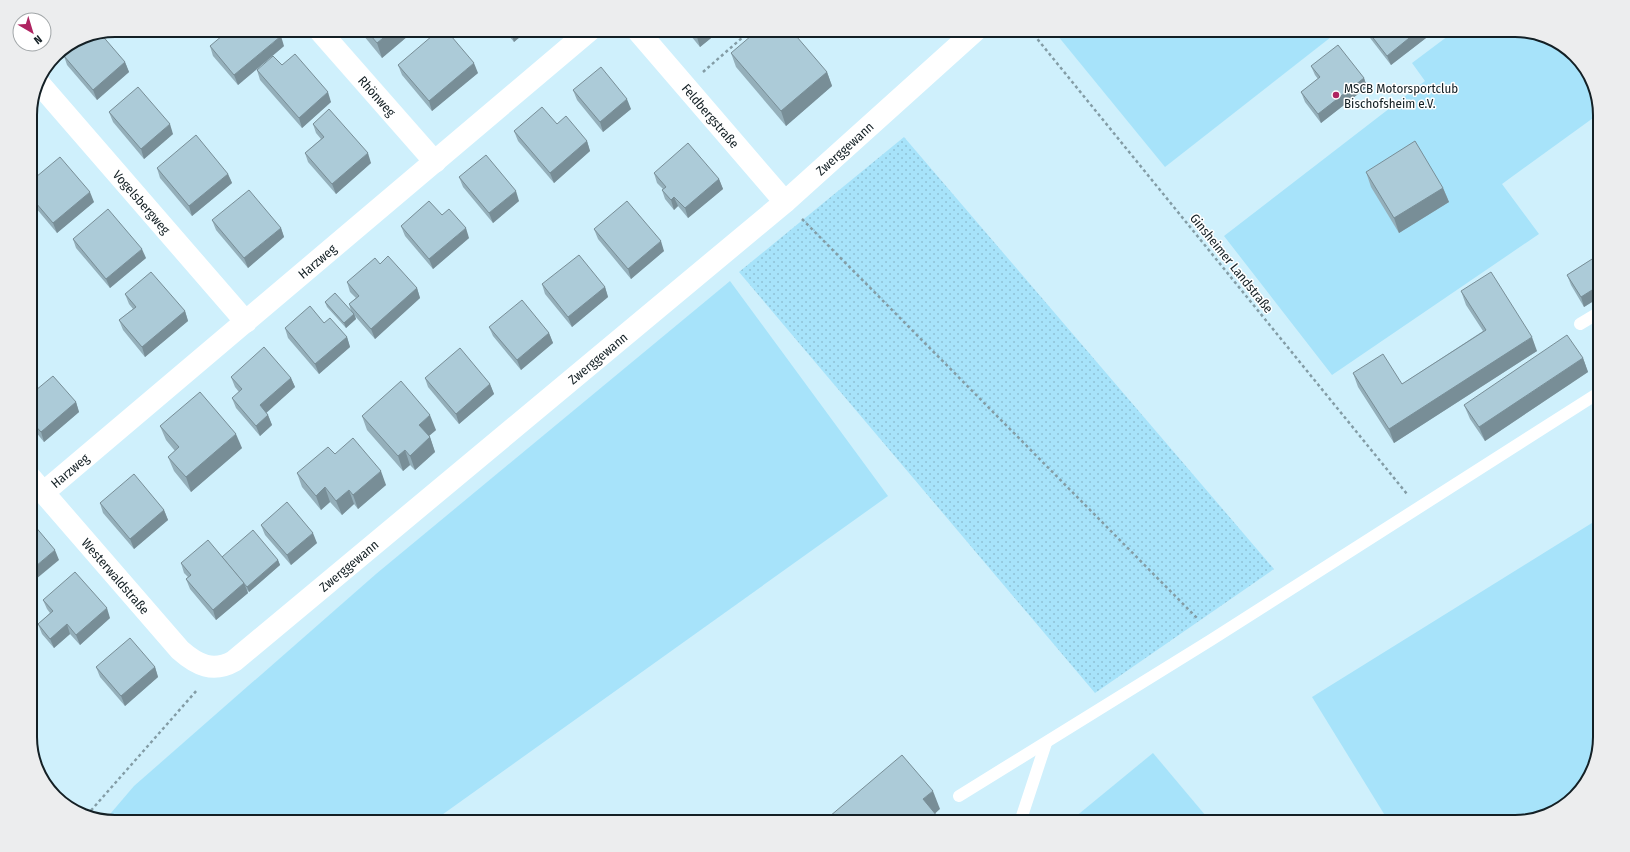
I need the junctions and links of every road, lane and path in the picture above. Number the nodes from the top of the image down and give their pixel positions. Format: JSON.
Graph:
{"nodes":[{"id":1,"x":325,"y":37,"type":"edge"},
{"id":2,"x":582,"y":37,"type":"edge"},
{"id":3,"x":643,"y":37,"type":"edge"},
{"id":4,"x":743,"y":37,"type":"edge"},
{"id":5,"x":968,"y":37,"type":"edge"},
{"id":6,"x":1036,"y":37,"type":"edge"},
{"id":7,"x":43,"y":86,"type":"edge"},
{"id":8,"x":686,"y":87,"type":"junction"},
{"id":9,"x":435,"y":162,"type":"junction"},
{"id":10,"x":785,"y":202,"type":"junction"},
{"id":11,"x":1593,"y":316,"type":"edge"},
{"id":12,"x":246,"y":322,"type":"junction"},
{"id":13,"x":1580,"y":324,"type":"dead end"},
{"id":14,"x":1593,"y":396,"type":"edge"},
{"id":15,"x":37,"y":485,"type":"edge"},
{"id":16,"x":1419,"y":508,"type":"junction"},
{"id":17,"x":1197,"y":618,"type":"dead end"},
{"id":18,"x":208,"y":666,"type":"junction"},
{"id":19,"x":1046,"y":743,"type":"junction"},
{"id":20,"x":959,"y":796,"type":"dead end"},
{"id":21,"x":90,"y":811,"type":"edge"},
{"id":22,"x":1022,"y":815,"type":"edge"}],
"edges":[{"from":1,"to":9,"type":"street","name":"Rhönweg"},
{"from":2,"to":9,"type":"street","name":"Harzweg"},
{"from":3,"to":8,"type":"street","name":"Feldbergstraße"},
{"from":4,"to":8,"type":"path"},
{"from":5,"to":10,"type":"street","name":"Zwerggewann"},
{"from":6,"to":16,"type":"path","name":"Ginsheimer Landstraße"},
{"from":7,"to":12,"type":"street","name":"Vogelsbergweg"},
{"from":8,"to":10,"type":"street","name":"Feldbergstraße"},
{"from":9,"to":12,"type":"street","name":"Harzweg"},
{"from":10,"to":17,"type":"path"},
{"from":10,"to":18,"type":"street","name":"Zwerggewann"},
{"from":11,"to":13,"type":"lane"},
{"from":12,"to":15,"type":"street","name":"Harzweg"},
{"from":14,"to":16,"type":"lane"},
{"from":15,"to":18,"type":"street","name":"Westerwaldstraße"},
{"from":16,"to":19,"type":"lane"},
{"from":18,"to":21,"type":"path"},
{"from":19,"to":20,"type":"lane"},
{"from":19,"to":22,"type":"lane"}]}
